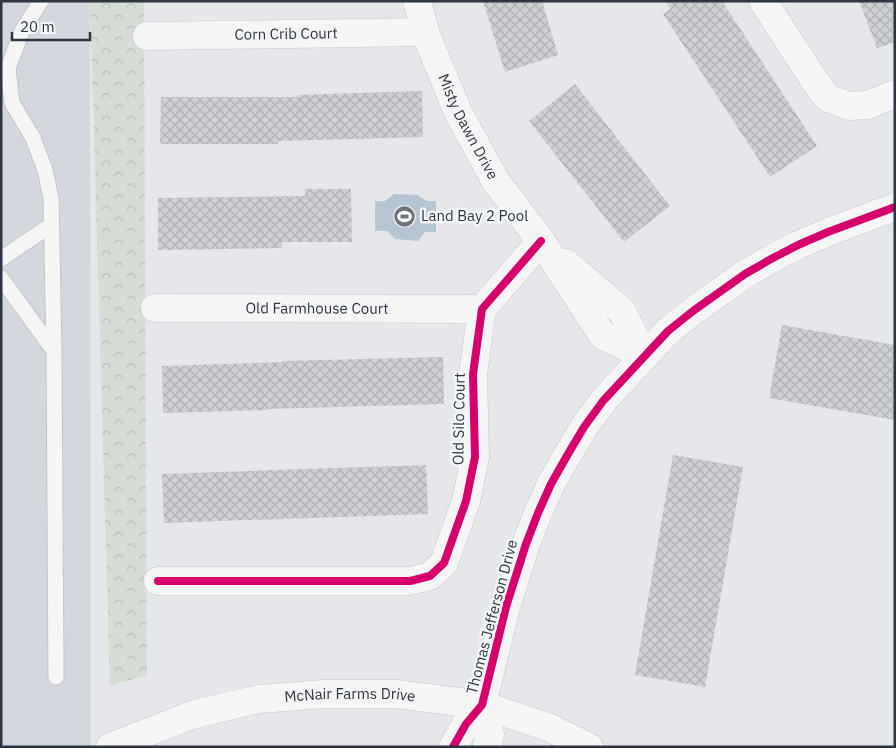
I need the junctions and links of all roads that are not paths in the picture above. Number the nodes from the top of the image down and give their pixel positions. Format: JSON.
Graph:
{"nodes":[{"id":1,"x":42,"y":1,"type":"edge"},
{"id":2,"x":417,"y":1,"type":"edge"},
{"id":3,"x":763,"y":1,"type":"edge"},
{"id":4,"x":425,"y":32,"type":"junction"},
{"id":5,"x":147,"y":36,"type":"dead end"},
{"id":6,"x":895,"y":94,"type":"edge"},
{"id":7,"x":895,"y":207,"type":"edge"},
{"id":8,"x":52,"y":225,"type":"junction"},
{"id":9,"x":541,"y":240,"type":"junction"},
{"id":10,"x":1,"y":258,"type":"edge"},
{"id":11,"x":1,"y":278,"type":"edge"},
{"id":12,"x":155,"y":308,"type":"dead end"},
{"id":13,"x":482,"y":309,"type":"junction"},
{"id":14,"x":54,"y":351,"type":"junction"},
{"id":15,"x":644,"y":355,"type":"junction"},
{"id":16,"x":158,"y":581,"type":"dead end"},
{"id":17,"x":56,"y":676,"type":"dead end"},
{"id":18,"x":482,"y":705,"type":"junction"},
{"id":19,"x":110,"y":747,"type":"edge"},
{"id":20,"x":453,"y":747,"type":"edge"},
{"id":21,"x":487,"y":747,"type":"edge"},
{"id":22,"x":589,"y":747,"type":"edge"}],
"edges":[{"from":1,"to":8,"type":"lane"},
{"from":2,"to":4,"type":"street","name":"Misty Dawn Drive"},
{"from":3,"to":6,"type":"street"},
{"from":4,"to":5,"type":"street","name":"Corn Crib Court"},
{"from":4,"to":9,"type":"street","name":"Misty Dawn Drive"},
{"from":7,"to":15,"type":"street","name":"Thomas Jefferson Drive"},
{"from":8,"to":10,"type":"lane"},
{"from":8,"to":14,"type":"lane"},
{"from":9,"to":13,"type":"street"},
{"from":9,"to":15,"type":"street","name":"Misty Dawn Drive"},
{"from":11,"to":14,"type":"lane"},
{"from":12,"to":13,"type":"street","name":"Old Farmhouse Court"},
{"from":13,"to":16,"type":"street","name":"Old Silo Court"},
{"from":14,"to":17,"type":"lane"},
{"from":15,"to":18,"type":"street","name":"Thomas Jefferson Drive"},
{"from":18,"to":19,"type":"street","name":"McNair Farms Drive"},
{"from":18,"to":20,"type":"street"},
{"from":18,"to":21,"type":"street"},
{"from":18,"to":22,"type":"street","name":"McNair Farms Drive"}]}
